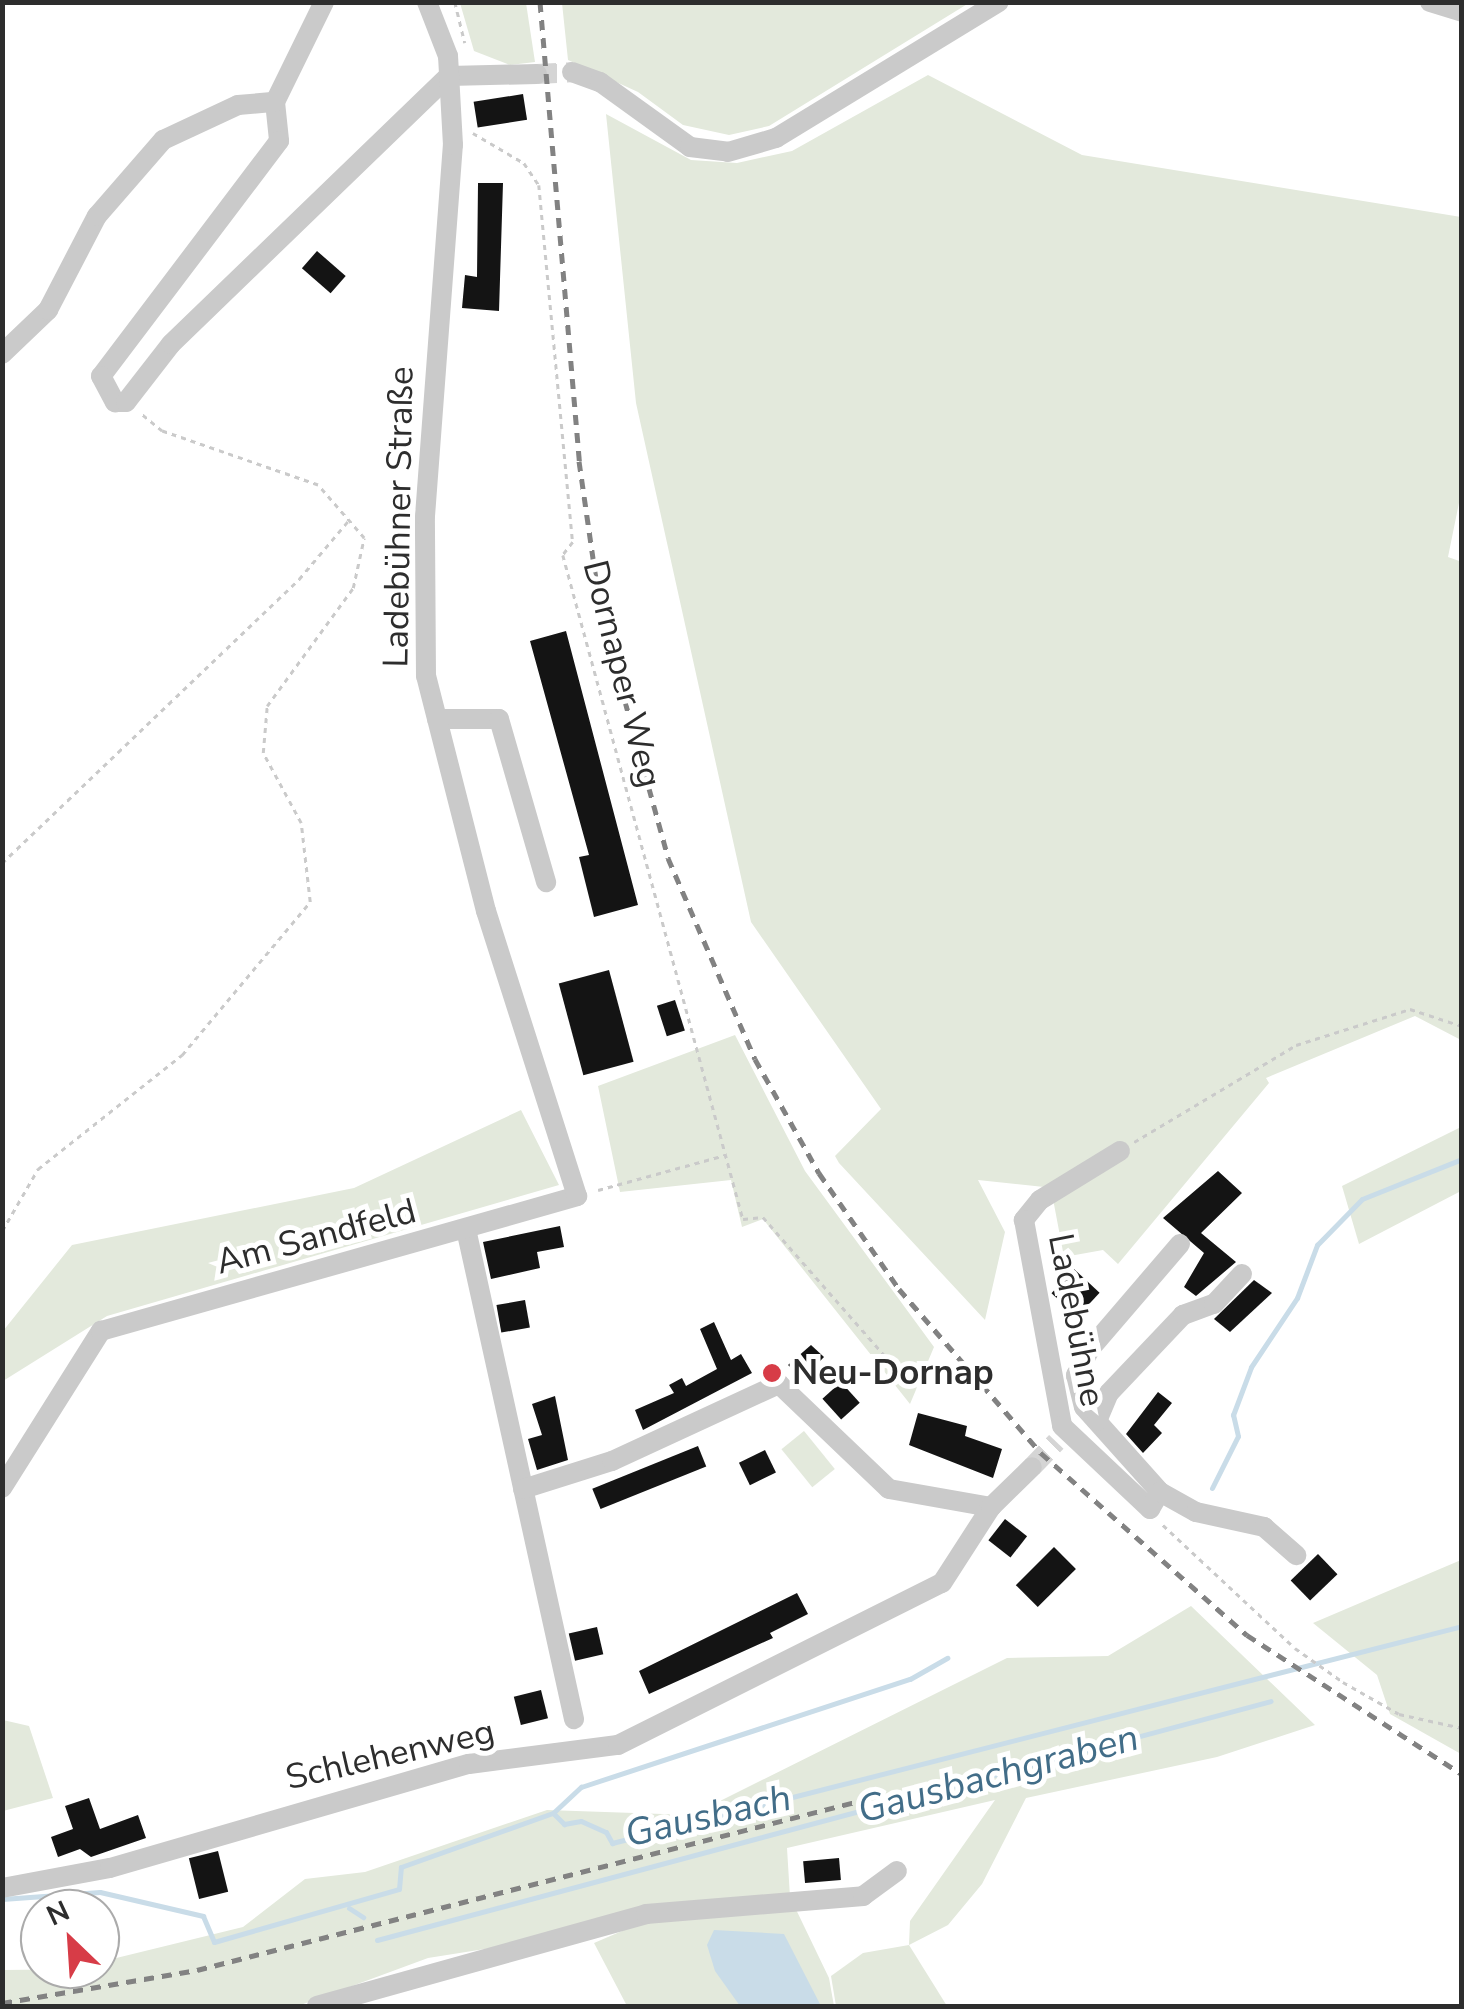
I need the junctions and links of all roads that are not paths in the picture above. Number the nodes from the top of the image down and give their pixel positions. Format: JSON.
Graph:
{"nodes":[{"id":1,"x":324,"y":2,"type":"edge"},
{"id":2,"x":427,"y":2,"type":"edge"},
{"id":3,"x":999,"y":2,"type":"edge"},
{"id":4,"x":1430,"y":2,"type":"edge"},
{"id":5,"x":1462,"y":12,"type":"edge"},
{"id":6,"x":572,"y":72,"type":"tunnel mouth"},
{"id":7,"x":537,"y":74,"type":"tunnel mouth"},
{"id":8,"x":450,"y":76,"type":"junction"},
{"id":9,"x":275,"y":102,"type":"junction"},
{"id":10,"x":2,"y":354,"type":"edge"},
{"id":11,"x":437,"y":720,"type":"junction"},
{"id":12,"x":546,"y":882,"type":"dead end"},
{"id":13,"x":1120,"y":1150,"type":"road end"},
{"id":14,"x":577,"y":1196,"type":"joint"},
{"id":15,"x":466,"y":1229,"type":"junction"},
{"id":16,"x":1180,"y":1244,"type":"dead end"},
{"id":17,"x":1242,"y":1274,"type":"dead end"},
{"id":18,"x":1097,"y":1421,"type":"junction"},
{"id":19,"x":1032,"y":1467,"type":"tunnel mouth"},
{"id":20,"x":2,"y":1488,"type":"edge"},
{"id":21,"x":524,"y":1489,"type":"junction"},
{"id":22,"x":1155,"y":1500,"type":"junction"},
{"id":23,"x":991,"y":1507,"type":"junction"},
{"id":24,"x":1296,"y":1555,"type":"dead end"},
{"id":25,"x":574,"y":1719,"type":"dead end"},
{"id":26,"x":897,"y":1871,"type":"dead end"},
{"id":27,"x":2,"y":1888,"type":"edge"},
{"id":28,"x":317,"y":2006,"type":"edge"}],
"edges":[{"from":1,"to":9,"type":"street"},
{"from":2,"to":8,"type":"street","name":"Ladebühner Straße"},
{"from":3,"to":6,"type":"street"},
{"from":4,"to":5,"type":"street"},
{"from":7,"to":8,"type":"street"},
{"from":8,"to":9,"type":"street"},
{"from":8,"to":11,"type":"street","name":"Ladebühner Straße"},
{"from":9,"to":10,"type":"street"},
{"from":11,"to":12,"type":"street"},
{"from":11,"to":14,"type":"street","name":"Ladebühner Straße"},
{"from":13,"to":22,"type":"street","name":"Ladebühne"},
{"from":14,"to":15,"type":"street","name":"Am Sandfeld"},
{"from":15,"to":20,"type":"street","name":"Am Sandfeld"},
{"from":15,"to":21,"type":"street"},
{"from":16,"to":18,"type":"street","name":"Ladebühne"},
{"from":17,"to":18,"type":"street","name":"Ladebühne"},
{"from":18,"to":22,"type":"street","name":"Ladebühne"},
{"from":19,"to":23,"type":"street"},
{"from":21,"to":23,"type":"street"},
{"from":21,"to":25,"type":"street"},
{"from":22,"to":24,"type":"street","name":"Ladebühne"},
{"from":23,"to":27,"type":"street","name":"Schlehenweg"},
{"from":26,"to":28,"type":"street"}]}
